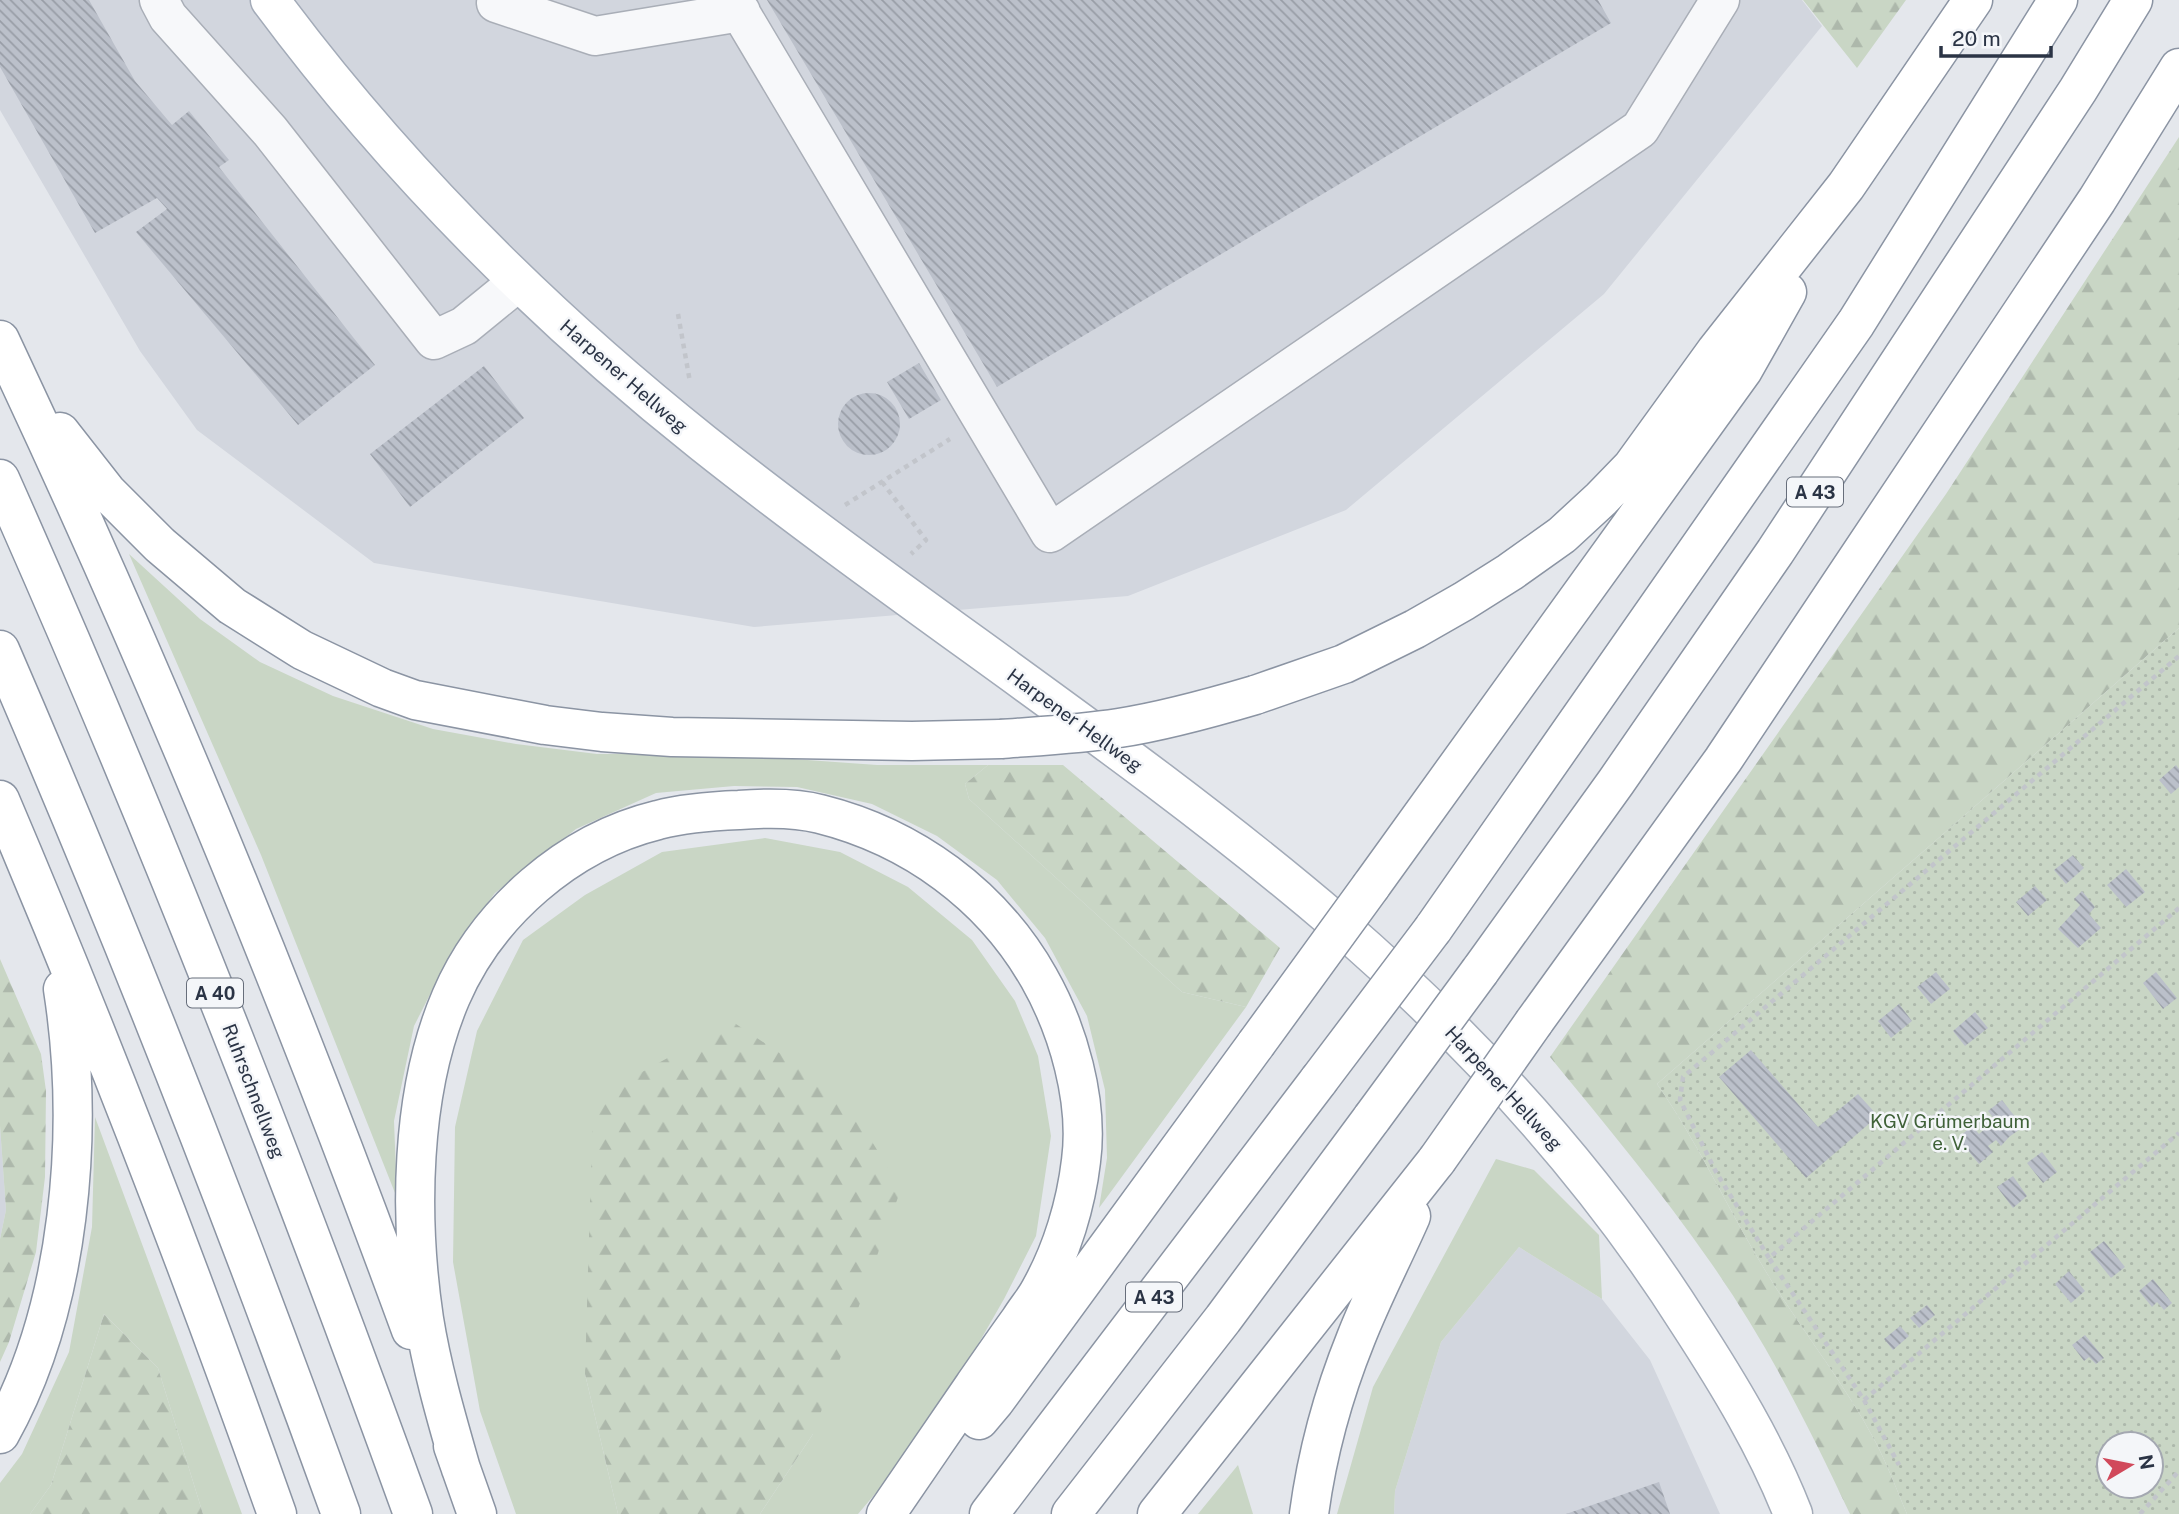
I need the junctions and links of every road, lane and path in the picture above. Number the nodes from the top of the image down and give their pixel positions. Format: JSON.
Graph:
{"nodes":[{"id":1,"x":159,"y":0,"type":"edge"},
{"id":2,"x":270,"y":0,"type":"edge"},
{"id":3,"x":1720,"y":0,"type":"edge"},
{"id":4,"x":1973,"y":0,"type":"edge"},
{"id":5,"x":2058,"y":0,"type":"edge"},
{"id":6,"x":2133,"y":0,"type":"edge"},
{"id":7,"x":501,"y":1,"type":"edge"},
{"id":8,"x":737,"y":6,"type":"edge"},
{"id":9,"x":2179,"y":68,"type":"edge"},
{"id":10,"x":1846,"y":186,"type":"junction"},
{"id":11,"x":519,"y":282,"type":"junction"},
{"id":12,"x":678,"y":314,"type":"dead end"},
{"id":13,"x":0,"y":338,"type":"edge"},
{"id":14,"x":983,"y":419,"type":"junction"},
{"id":15,"x":701,"y":442,"type":"junction"},
{"id":16,"x":0,"y":479,"type":"edge"},
{"id":17,"x":881,"y":482,"type":"junction"},
{"id":18,"x":811,"y":526,"type":"junction"},
{"id":19,"x":883,"y":580,"type":"junction"},
{"id":20,"x":0,"y":650,"type":"edge"},
{"id":21,"x":2179,"y":656,"type":"edge"},
{"id":22,"x":0,"y":800,"type":"edge"},
{"id":23,"x":43,"y":904,"type":"junction"},
{"id":24,"x":2179,"y":908,"type":"edge"},
{"id":25,"x":2179,"y":1133,"type":"edge"},
{"id":26,"x":1437,"y":1160,"type":"junction"},
{"id":27,"x":1769,"y":1258,"type":"junction"},
{"id":28,"x":1864,"y":1400,"type":"junction"},
{"id":29,"x":0,"y":1433,"type":"edge"},
{"id":30,"x":1899,"y":1465,"type":"dead end"},
{"id":31,"x":461,"y":1469,"type":"junction"},
{"id":32,"x":2179,"y":1471,"type":"edge"},
{"id":33,"x":277,"y":1514,"type":"edge"},
{"id":34,"x":341,"y":1514,"type":"edge"},
{"id":35,"x":413,"y":1514,"type":"edge"},
{"id":36,"x":477,"y":1514,"type":"edge"},
{"id":37,"x":886,"y":1514,"type":"edge"},
{"id":38,"x":897,"y":1514,"type":"edge"},
{"id":39,"x":989,"y":1514,"type":"edge"},
{"id":40,"x":1071,"y":1514,"type":"edge"},
{"id":41,"x":1157,"y":1514,"type":"edge"},
{"id":42,"x":1309,"y":1514,"type":"edge"},
{"id":43,"x":1793,"y":1514,"type":"edge"},
{"id":44,"x":2140,"y":1514,"type":"edge"}],
"edges":[{"from":1,"to":11,"type":"lane"},
{"from":2,"to":11,"type":"main road","name":"Harpener Hellweg"},
{"from":3,"to":14,"type":"lane"},
{"from":4,"to":10,"type":"main road"},
{"from":5,"to":39,"type":"main road","number":"A 43","bridge":true},
{"from":6,"to":40,"type":"main road","number":"A 43","bridge":true},
{"from":7,"to":8,"type":"lane"},
{"from":8,"to":14,"type":"lane"},
{"from":9,"to":26,"type":"main road","bridge":true},
{"from":10,"to":13,"type":"main road","bridge":true},
{"from":10,"to":38,"type":"main road","bridge":true},
{"from":11,"to":15,"type":"main road","name":"Harpener Hellweg"},
{"from":12,"to":15,"type":"path"},
{"from":13,"to":31,"type":"main road"},
{"from":14,"to":17,"type":"path"},
{"from":15,"to":18,"type":"main road","name":"Harpener Hellweg"},
{"from":16,"to":35,"type":"main road","name":"Ruhrschnellweg","number":"A 40"},
{"from":17,"to":18,"type":"path"},
{"from":17,"to":19,"type":"path"},
{"from":18,"to":19,"type":"main road","name":"Harpener Hellweg"},
{"from":19,"to":43,"type":"main road","name":"Harpener Hellweg"},
{"from":20,"to":34,"type":"main road"},
{"from":21,"to":27,"type":"path"},
{"from":22,"to":23,"type":"main road"},
{"from":23,"to":29,"type":"main road"},
{"from":23,"to":33,"type":"main road"},
{"from":24,"to":27,"type":"path"},
{"from":25,"to":28,"type":"path"},
{"from":26,"to":41,"type":"main road"},
{"from":26,"to":42,"type":"main road"},
{"from":27,"to":28,"type":"path"},
{"from":28,"to":30,"type":"path"},
{"from":31,"to":36,"type":"main road"},
{"from":31,"to":37,"type":"main road"},
{"from":32,"to":44,"type":"path"}]}
